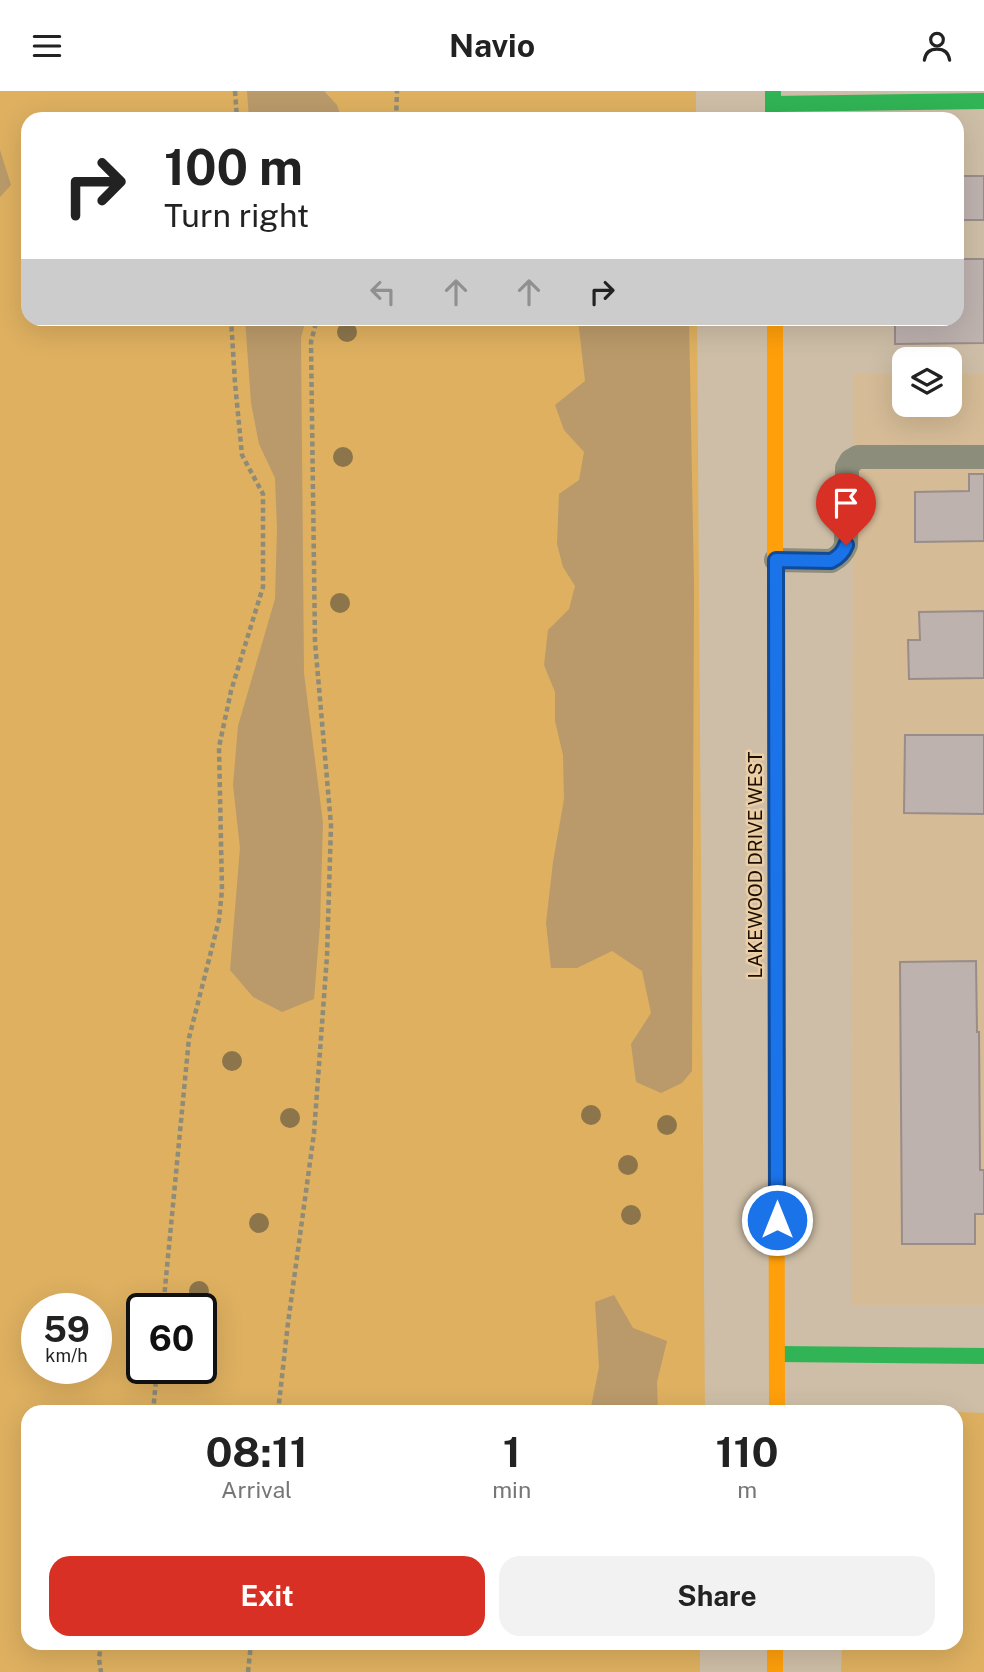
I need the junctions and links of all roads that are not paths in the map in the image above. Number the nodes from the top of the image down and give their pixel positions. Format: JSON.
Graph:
{"nodes":[{"id":1,"x":984,"y":101,"type":"edge"},
{"id":2,"x":773,"y":105,"type":"edge"},
{"id":3,"x":775,"y":326,"type":"edge"},
{"id":4,"x":984,"y":457,"type":"edge"},
{"id":5,"x":776,"y":560,"type":"junction"},
{"id":6,"x":778,"y":1354,"type":"junction"},
{"id":7,"x":984,"y":1356,"type":"edge"},
{"id":8,"x":777,"y":1405,"type":"edge"},
{"id":9,"x":775,"y":1650,"type":"edge"},
{"id":10,"x":775,"y":1672,"type":"edge"}],
"edges":[{"from":1,"to":2,"type":"main road"},
{"from":3,"to":5,"type":"main road","name":"LAKEWOOD DRIVE WEST"},
{"from":4,"to":5,"type":"lane"},
{"from":5,"to":6,"type":"main road","name":"LAKEWOOD DRIVE WEST"},
{"from":6,"to":7,"type":"main road"},
{"from":6,"to":8,"type":"main road","name":"LAKEWOOD DRIVE WEST"},
{"from":9,"to":10,"type":"main road"}]}
